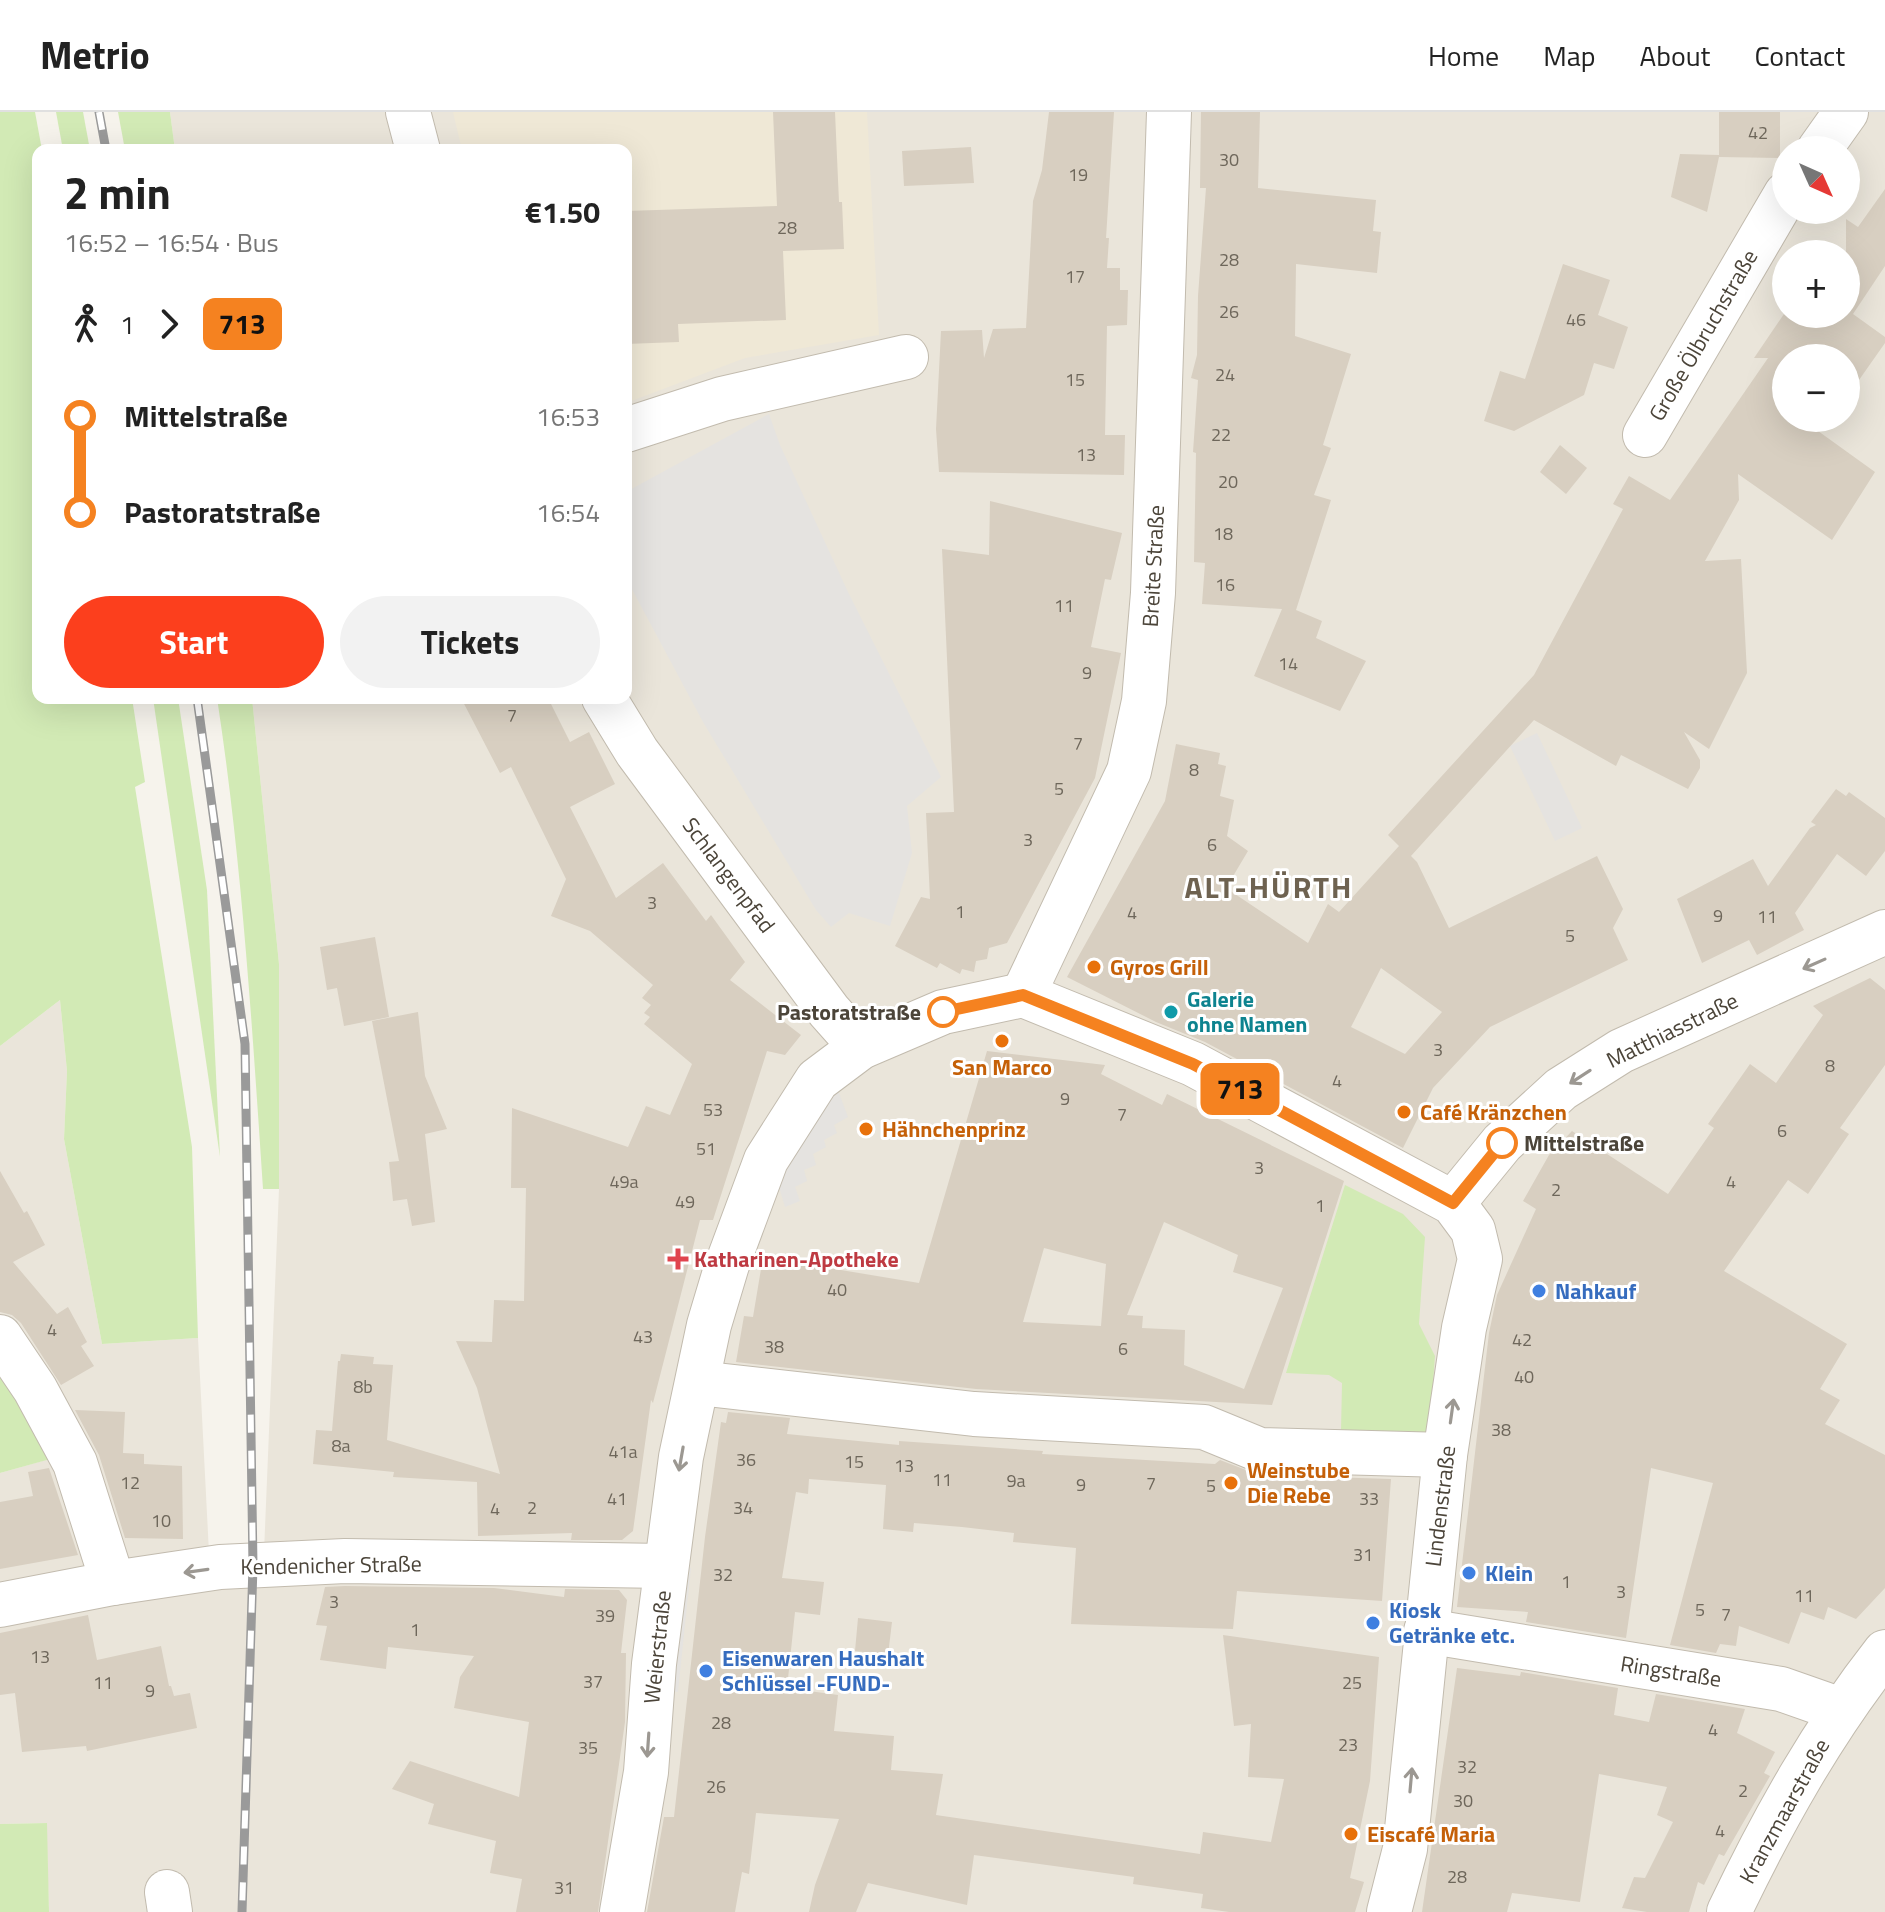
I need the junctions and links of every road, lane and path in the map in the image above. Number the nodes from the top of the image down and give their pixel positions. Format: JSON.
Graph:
{"nodes":[{"id":1,"x":408,"y":112,"type":"edge"},
{"id":2,"x":1169,"y":112,"type":"edge"},
{"id":3,"x":1846,"y":112,"type":"edge"},
{"id":4,"x":1829,"y":136,"type":"edge"},
{"id":5,"x":416,"y":144,"type":"edge"},
{"id":6,"x":1772,"y":218,"type":"edge"},
{"id":7,"x":906,"y":357,"type":"dead end"},
{"id":8,"x":632,"y":428,"type":"edge"},
{"id":9,"x":1645,"y":435,"type":"dead end"},
{"id":10,"x":608,"y":704,"type":"edge"},
{"id":11,"x":1885,"y":932,"type":"edge"},
{"id":12,"x":1023,"y":995,"type":"junction"},
{"id":13,"x":861,"y":1047,"type":"junction"},
{"id":14,"x":1453,"y":1203,"type":"junction"},
{"id":15,"x":0,"y":1337,"type":"edge"},
{"id":16,"x":698,"y":1383,"type":"junction"},
{"id":17,"x":1445,"y":1455,"type":"junction"},
{"id":18,"x":665,"y":1566,"type":"junction"},
{"id":19,"x":113,"y":1583,"type":"junction"},
{"id":20,"x":0,"y":1605,"type":"edge"},
{"id":21,"x":1426,"y":1631,"type":"junction"},
{"id":22,"x":1885,"y":1652,"type":"edge"},
{"id":23,"x":1841,"y":1710,"type":"junction"},
{"id":24,"x":622,"y":1912,"type":"edge"},
{"id":25,"x":1389,"y":1912,"type":"edge"},
{"id":26,"x":1729,"y":1912,"type":"edge"}],
"edges":[{"from":1,"to":5,"type":"street"},
{"from":2,"to":12,"type":"street","name":"Breite Straße"},
{"from":3,"to":4,"type":"street"},
{"from":6,"to":9,"type":"street","name":"Große Ölbruchstraße"},
{"from":7,"to":8,"type":"street"},
{"from":10,"to":13,"type":"street","name":"Schlangenpfad"},
{"from":11,"to":14,"type":"street","name":"Matthiasstraße","one_way":true},
{"from":12,"to":13,"type":"street"},
{"from":12,"to":14,"type":"street"},
{"from":13,"to":16,"type":"street","name":"Weierstraße"},
{"from":17,"to":14,"type":"street","name":"Lindenstraße","one_way":true},
{"from":15,"to":19,"type":"street"},
{"from":16,"to":17,"type":"street"},
{"from":16,"to":18,"type":"street","name":"Weierstraße","one_way":true},
{"from":17,"to":21,"type":"street","name":"Lindenstraße"},
{"from":18,"to":19,"type":"street","name":"Kendenicher Straße","one_way":true},
{"from":18,"to":24,"type":"street","name":"Weierstraße","one_way":true},
{"from":19,"to":20,"type":"street","name":"Kendenicher Straße"},
{"from":21,"to":23,"type":"street","name":"Ringstraße"},
{"from":25,"to":21,"type":"street","name":"Lindenstraße","one_way":true},
{"from":22,"to":23,"type":"street"},
{"from":23,"to":26,"type":"street","name":"Kranzmaarstraße"}]}
